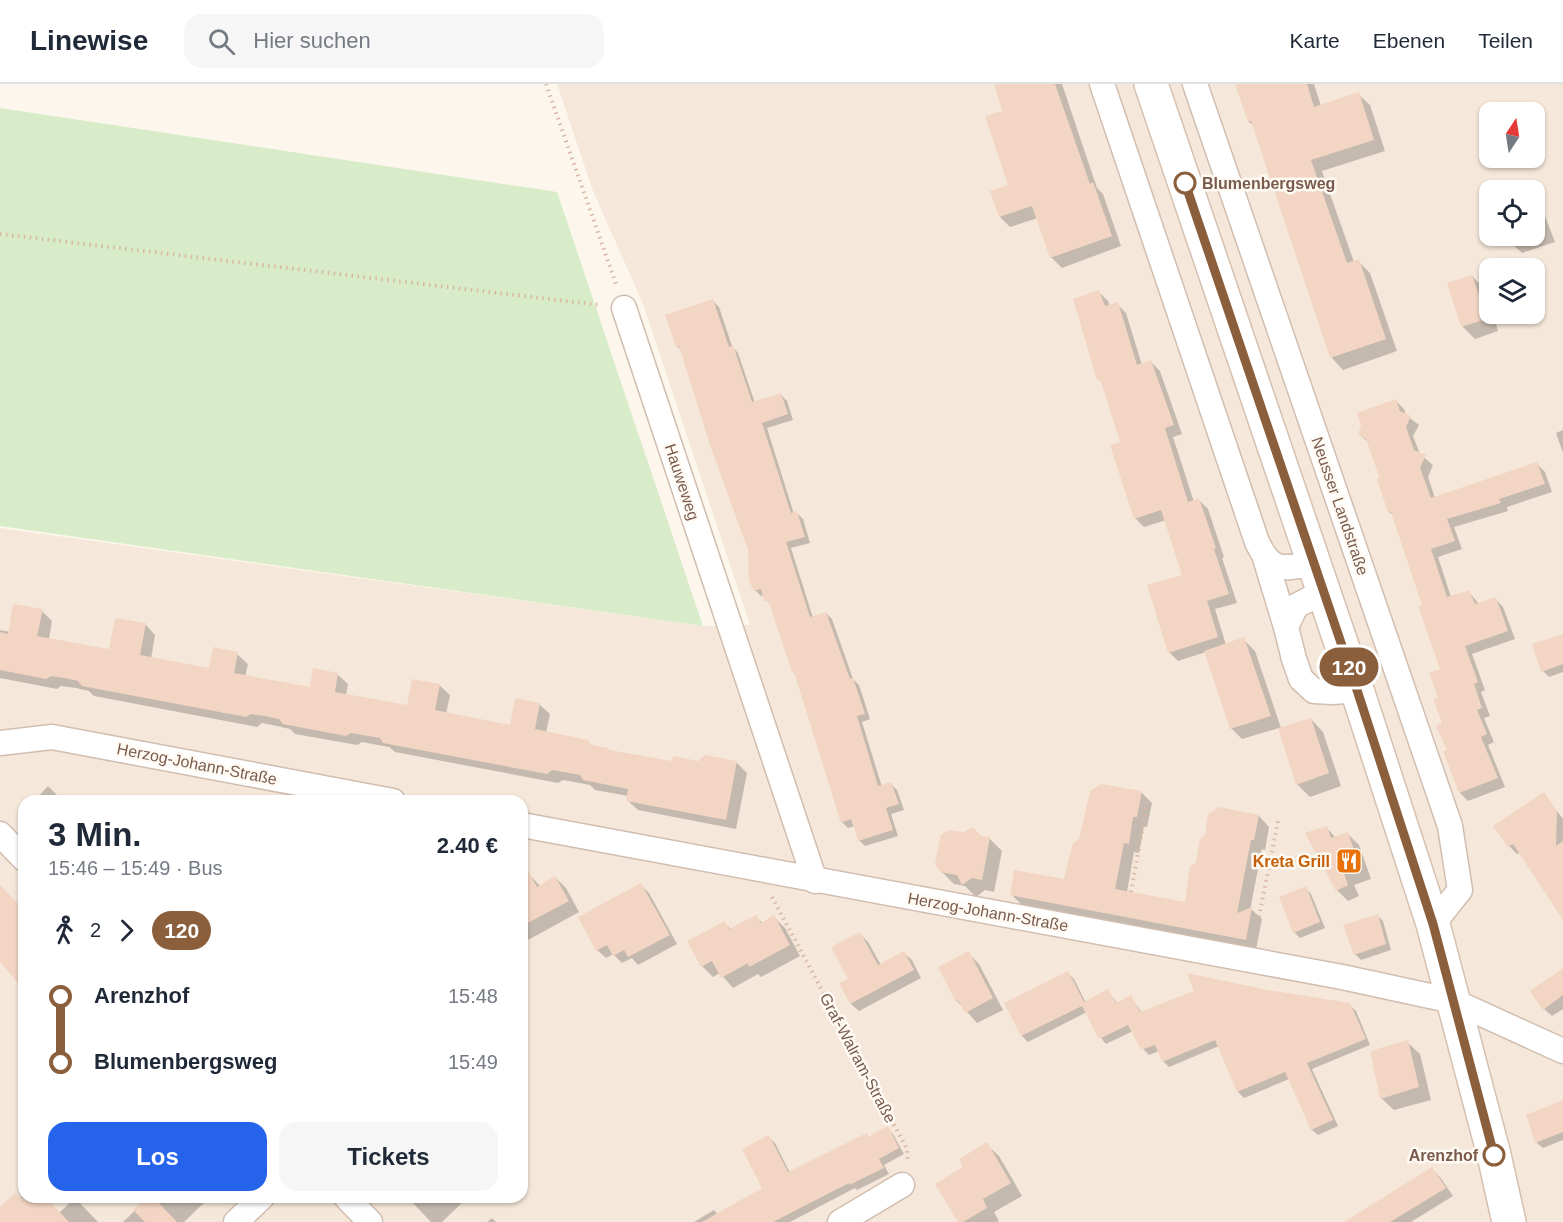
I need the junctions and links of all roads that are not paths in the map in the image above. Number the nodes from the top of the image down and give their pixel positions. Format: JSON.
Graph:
{"nodes":[{"id":1,"x":1102,"y":84,"type":"edge"},
{"id":2,"x":1151,"y":84,"type":"edge"},
{"id":3,"x":1195,"y":84,"type":"edge"},
{"id":4,"x":624,"y":308,"type":"road end"},
{"id":5,"x":1265,"y":558,"type":"junction"},
{"id":6,"x":1319,"y":578,"type":"junction"},
{"id":7,"x":1286,"y":627,"type":"junction"},
{"id":8,"x":1357,"y":690,"type":"junction"},
{"id":9,"x":0,"y":743,"type":"edge"},
{"id":10,"x":361,"y":795,"type":"edge"},
{"id":11,"x":528,"y":826,"type":"edge"},
{"id":12,"x":0,"y":834,"type":"edge"},
{"id":13,"x":18,"y":853,"type":"edge"},
{"id":14,"x":815,"y":880,"type":"junction"},
{"id":15,"x":1433,"y":924,"type":"junction"},
{"id":16,"x":1453,"y":1000,"type":"junction"},
{"id":17,"x":1563,"y":1051,"type":"edge"},
{"id":18,"x":902,"y":1185,"type":"road end"},
{"id":19,"x":256,"y":1203,"type":"edge"},
{"id":20,"x":352,"y":1203,"type":"edge"},
{"id":21,"x":236,"y":1222,"type":"edge"},
{"id":22,"x":370,"y":1222,"type":"edge"},
{"id":23,"x":840,"y":1222,"type":"edge"},
{"id":24,"x":1509,"y":1222,"type":"edge"}],
"edges":[{"from":1,"to":5,"type":"street"},
{"from":2,"to":6,"type":"main road"},
{"from":3,"to":15,"type":"street","name":"Neusser Landstraße"},
{"from":4,"to":14,"type":"street","name":"Hauweweg"},
{"from":5,"to":6,"type":"street"},
{"from":5,"to":7,"type":"street"},
{"from":6,"to":7,"type":"street"},
{"from":6,"to":8,"type":"main road"},
{"from":7,"to":8,"type":"street"},
{"from":8,"to":15,"type":"main road"},
{"from":9,"to":10,"type":"street","name":"Herzog-Johann-Straße"},
{"from":11,"to":14,"type":"street","name":"Herzog-Johann-Straße"},
{"from":12,"to":13,"type":"street"},
{"from":14,"to":16,"type":"street","name":"Herzog-Johann-Straße"},
{"from":15,"to":16,"type":"main road"},
{"from":16,"to":17,"type":"street","name":"Herzog-Johann-Straße"},
{"from":16,"to":24,"type":"main road"},
{"from":18,"to":23,"type":"street"},
{"from":19,"to":21,"type":"street"},
{"from":20,"to":22,"type":"street"}]}
